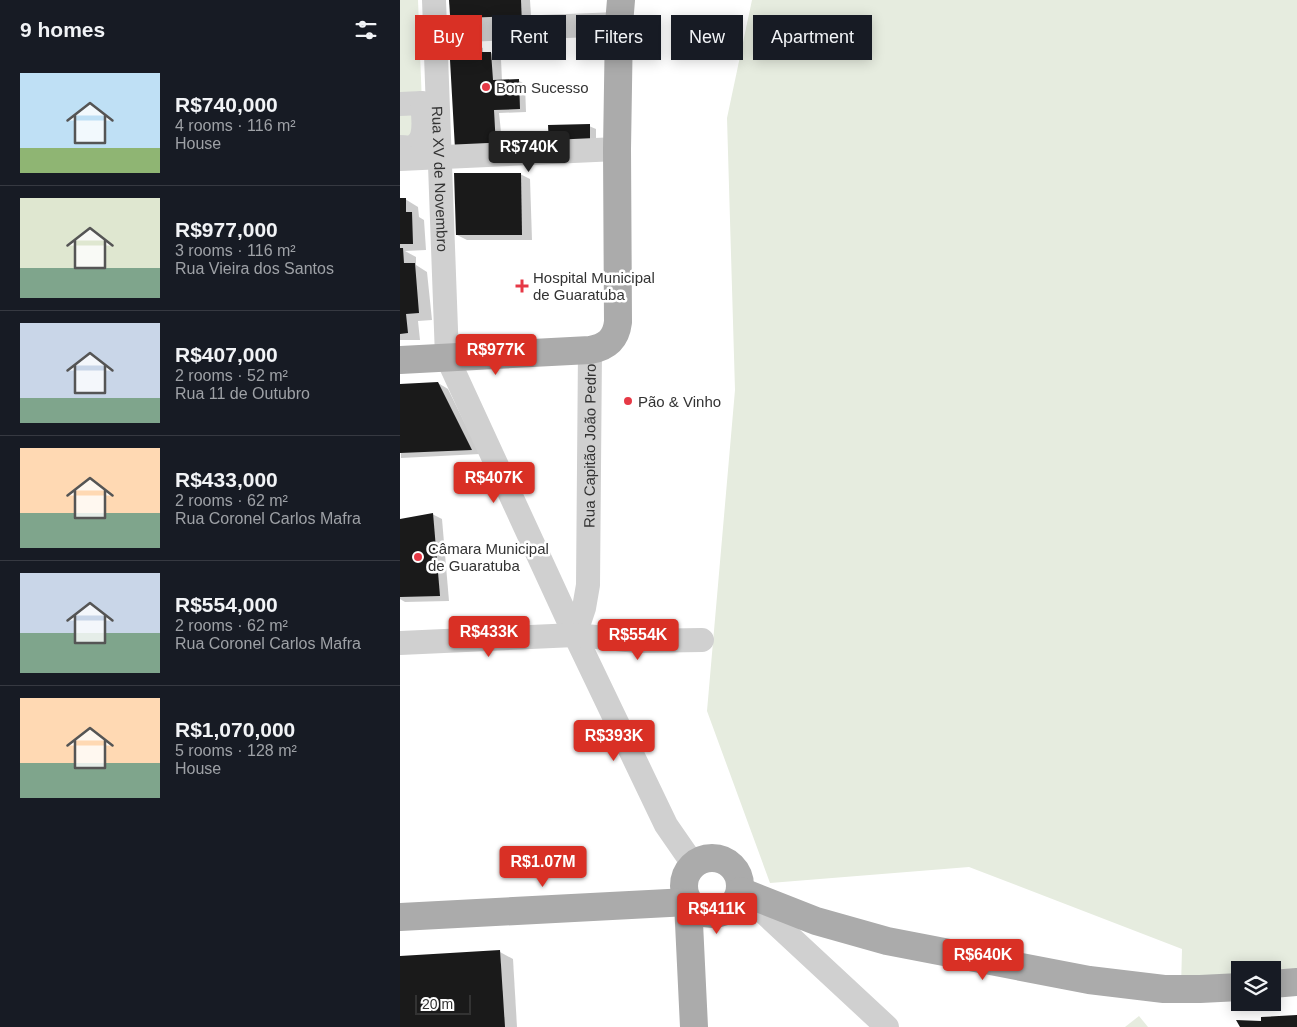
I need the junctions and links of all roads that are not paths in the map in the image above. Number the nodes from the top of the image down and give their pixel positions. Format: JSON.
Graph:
{"nodes":[{"id":1,"x":418,"y":0,"type":"edge"},
{"id":2,"x":434,"y":0,"type":"edge"},
{"id":3,"x":620,"y":12,"type":"edge"},
{"id":4,"x":435,"y":15,"type":"edge"},
{"id":5,"x":482,"y":27,"type":"edge"},
{"id":6,"x":437,"y":60,"type":"edge"},
{"id":7,"x":411,"y":104,"type":"edge"},
{"id":8,"x":400,"y":147,"type":"edge"},
{"id":9,"x":617,"y":149,"type":"junction"},
{"id":10,"x":440,"y":158,"type":"junction"},
{"id":11,"x":400,"y":159,"type":"edge"},
{"id":12,"x":590,"y":350,"type":"junction"},
{"id":13,"x":447,"y":357,"type":"junction"},
{"id":14,"x":400,"y":360,"type":"edge"},
{"id":15,"x":575,"y":635,"type":"junction"},
{"id":16,"x":702,"y":640,"type":"dead end"},
{"id":17,"x":400,"y":643,"type":"edge"},
{"id":18,"x":693,"y":864,"type":"junction"},
{"id":19,"x":740,"y":891,"type":"junction"},
{"id":20,"x":688,"y":902,"type":"junction"},
{"id":21,"x":400,"y":916,"type":"edge"},
{"id":22,"x":1297,"y":982,"type":"edge"},
{"id":23,"x":1281,"y":983,"type":"edge"},
{"id":24,"x":1231,"y":987,"type":"edge"},
{"id":25,"x":694,"y":1027,"type":"edge"},
{"id":26,"x":887,"y":1027,"type":"edge"}],
"edges":[{"from":1,"to":7,"type":"street"},
{"from":2,"to":4,"type":"street","name":"Rua XV de Novembro"},
{"from":3,"to":5,"type":"street"},
{"from":3,"to":9,"type":"main road","name":"Rua Capitão João Pedro"},
{"from":6,"to":10,"type":"street","name":"Rua XV de Novembro"},
{"from":7,"to":8,"type":"street"},
{"from":9,"to":10,"type":"street"},
{"from":9,"to":12,"type":"main road","name":"Rua Capitão João Pedro"},
{"from":10,"to":11,"type":"street"},
{"from":10,"to":13,"type":"street","name":"Rua XV de Novembro"},
{"from":12,"to":13,"type":"main road"},
{"from":12,"to":15,"type":"street","name":"Rua Capitão João Pedro"},
{"from":13,"to":14,"type":"main road"},
{"from":13,"to":15,"type":"street"},
{"from":15,"to":16,"type":"street"},
{"from":15,"to":17,"type":"street"},
{"from":15,"to":18,"type":"street"},
{"from":18,"to":19,"type":"main road"},
{"from":18,"to":20,"type":"main road"},
{"from":19,"to":20,"type":"main road"},
{"from":19,"to":24,"type":"main road"},
{"from":19,"to":26,"type":"street"},
{"from":20,"to":21,"type":"main road"},
{"from":20,"to":25,"type":"main road"},
{"from":22,"to":23,"type":"main road"}]}
